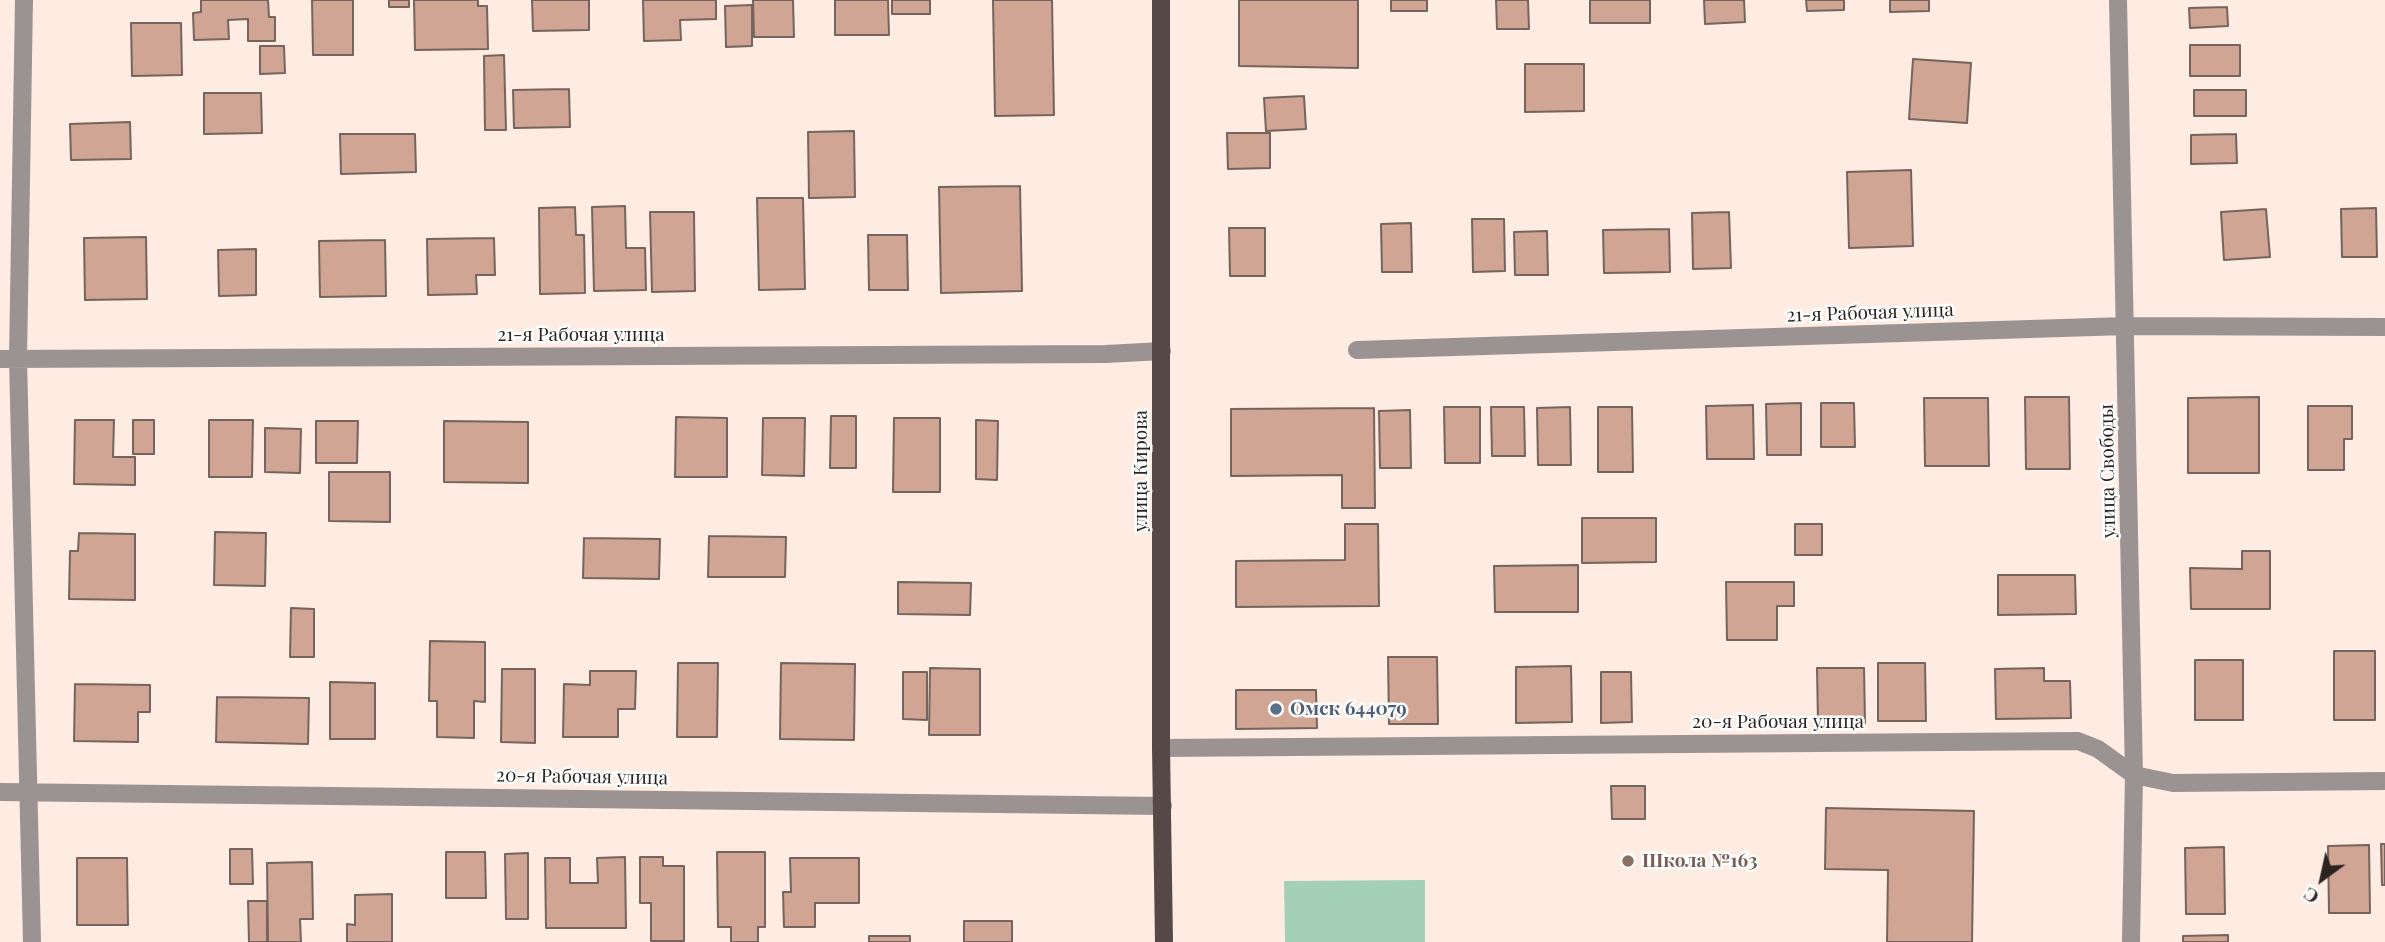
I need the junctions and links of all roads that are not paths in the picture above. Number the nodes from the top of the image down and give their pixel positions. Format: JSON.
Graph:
{"nodes":[{"id":1,"x":23,"y":0,"type":"edge"},
{"id":2,"x":1161,"y":0,"type":"edge"},
{"id":3,"x":2118,"y":0,"type":"edge"},
{"id":4,"x":2126,"y":326,"type":"junction"},
{"id":5,"x":2385,"y":327,"type":"edge"},
{"id":6,"x":1357,"y":350,"type":"dead end"},
{"id":7,"x":1162,"y":351,"type":"junction"},
{"id":8,"x":0,"y":359,"type":"edge"},
{"id":9,"x":18,"y":359,"type":"junction"},
{"id":10,"x":1161,"y":748,"type":"junction"},
{"id":11,"x":2134,"y":775,"type":"junction"},
{"id":12,"x":2385,"y":781,"type":"edge"},
{"id":13,"x":30,"y":791,"type":"junction"},
{"id":14,"x":0,"y":792,"type":"edge"},
{"id":15,"x":1163,"y":806,"type":"junction"},
{"id":16,"x":32,"y":942,"type":"edge"},
{"id":17,"x":1164,"y":942,"type":"edge"},
{"id":18,"x":2131,"y":942,"type":"edge"}],
"edges":[{"from":1,"to":9,"type":"street"},
{"from":2,"to":7,"type":"main road","name":"улица Кирова"},
{"from":3,"to":4,"type":"street","name":"улица Свободы"},
{"from":4,"to":5,"type":"street","name":"21-я Рабочая улица"},
{"from":4,"to":6,"type":"street","name":"21-я Рабочая улица"},
{"from":4,"to":11,"type":"street","name":"улица Свободы"},
{"from":7,"to":9,"type":"street","name":"21-я Рабочая улица"},
{"from":7,"to":10,"type":"main road","name":"улица Кирова"},
{"from":8,"to":9,"type":"street","name":"21-я Рабочая улица"},
{"from":9,"to":13,"type":"street"},
{"from":10,"to":11,"type":"street","name":"20-я Рабочая улица"},
{"from":10,"to":15,"type":"main road","name":"улица Кирова"},
{"from":11,"to":12,"type":"street","name":"20-я Рабочая улица"},
{"from":11,"to":18,"type":"street","name":"улица Свободы"},
{"from":13,"to":14,"type":"street","name":"20-я Рабочая улица"},
{"from":13,"to":15,"type":"street","name":"20-я Рабочая улица"},
{"from":13,"to":16,"type":"street"},
{"from":15,"to":17,"type":"main road","name":"улица Кирова"}]}
